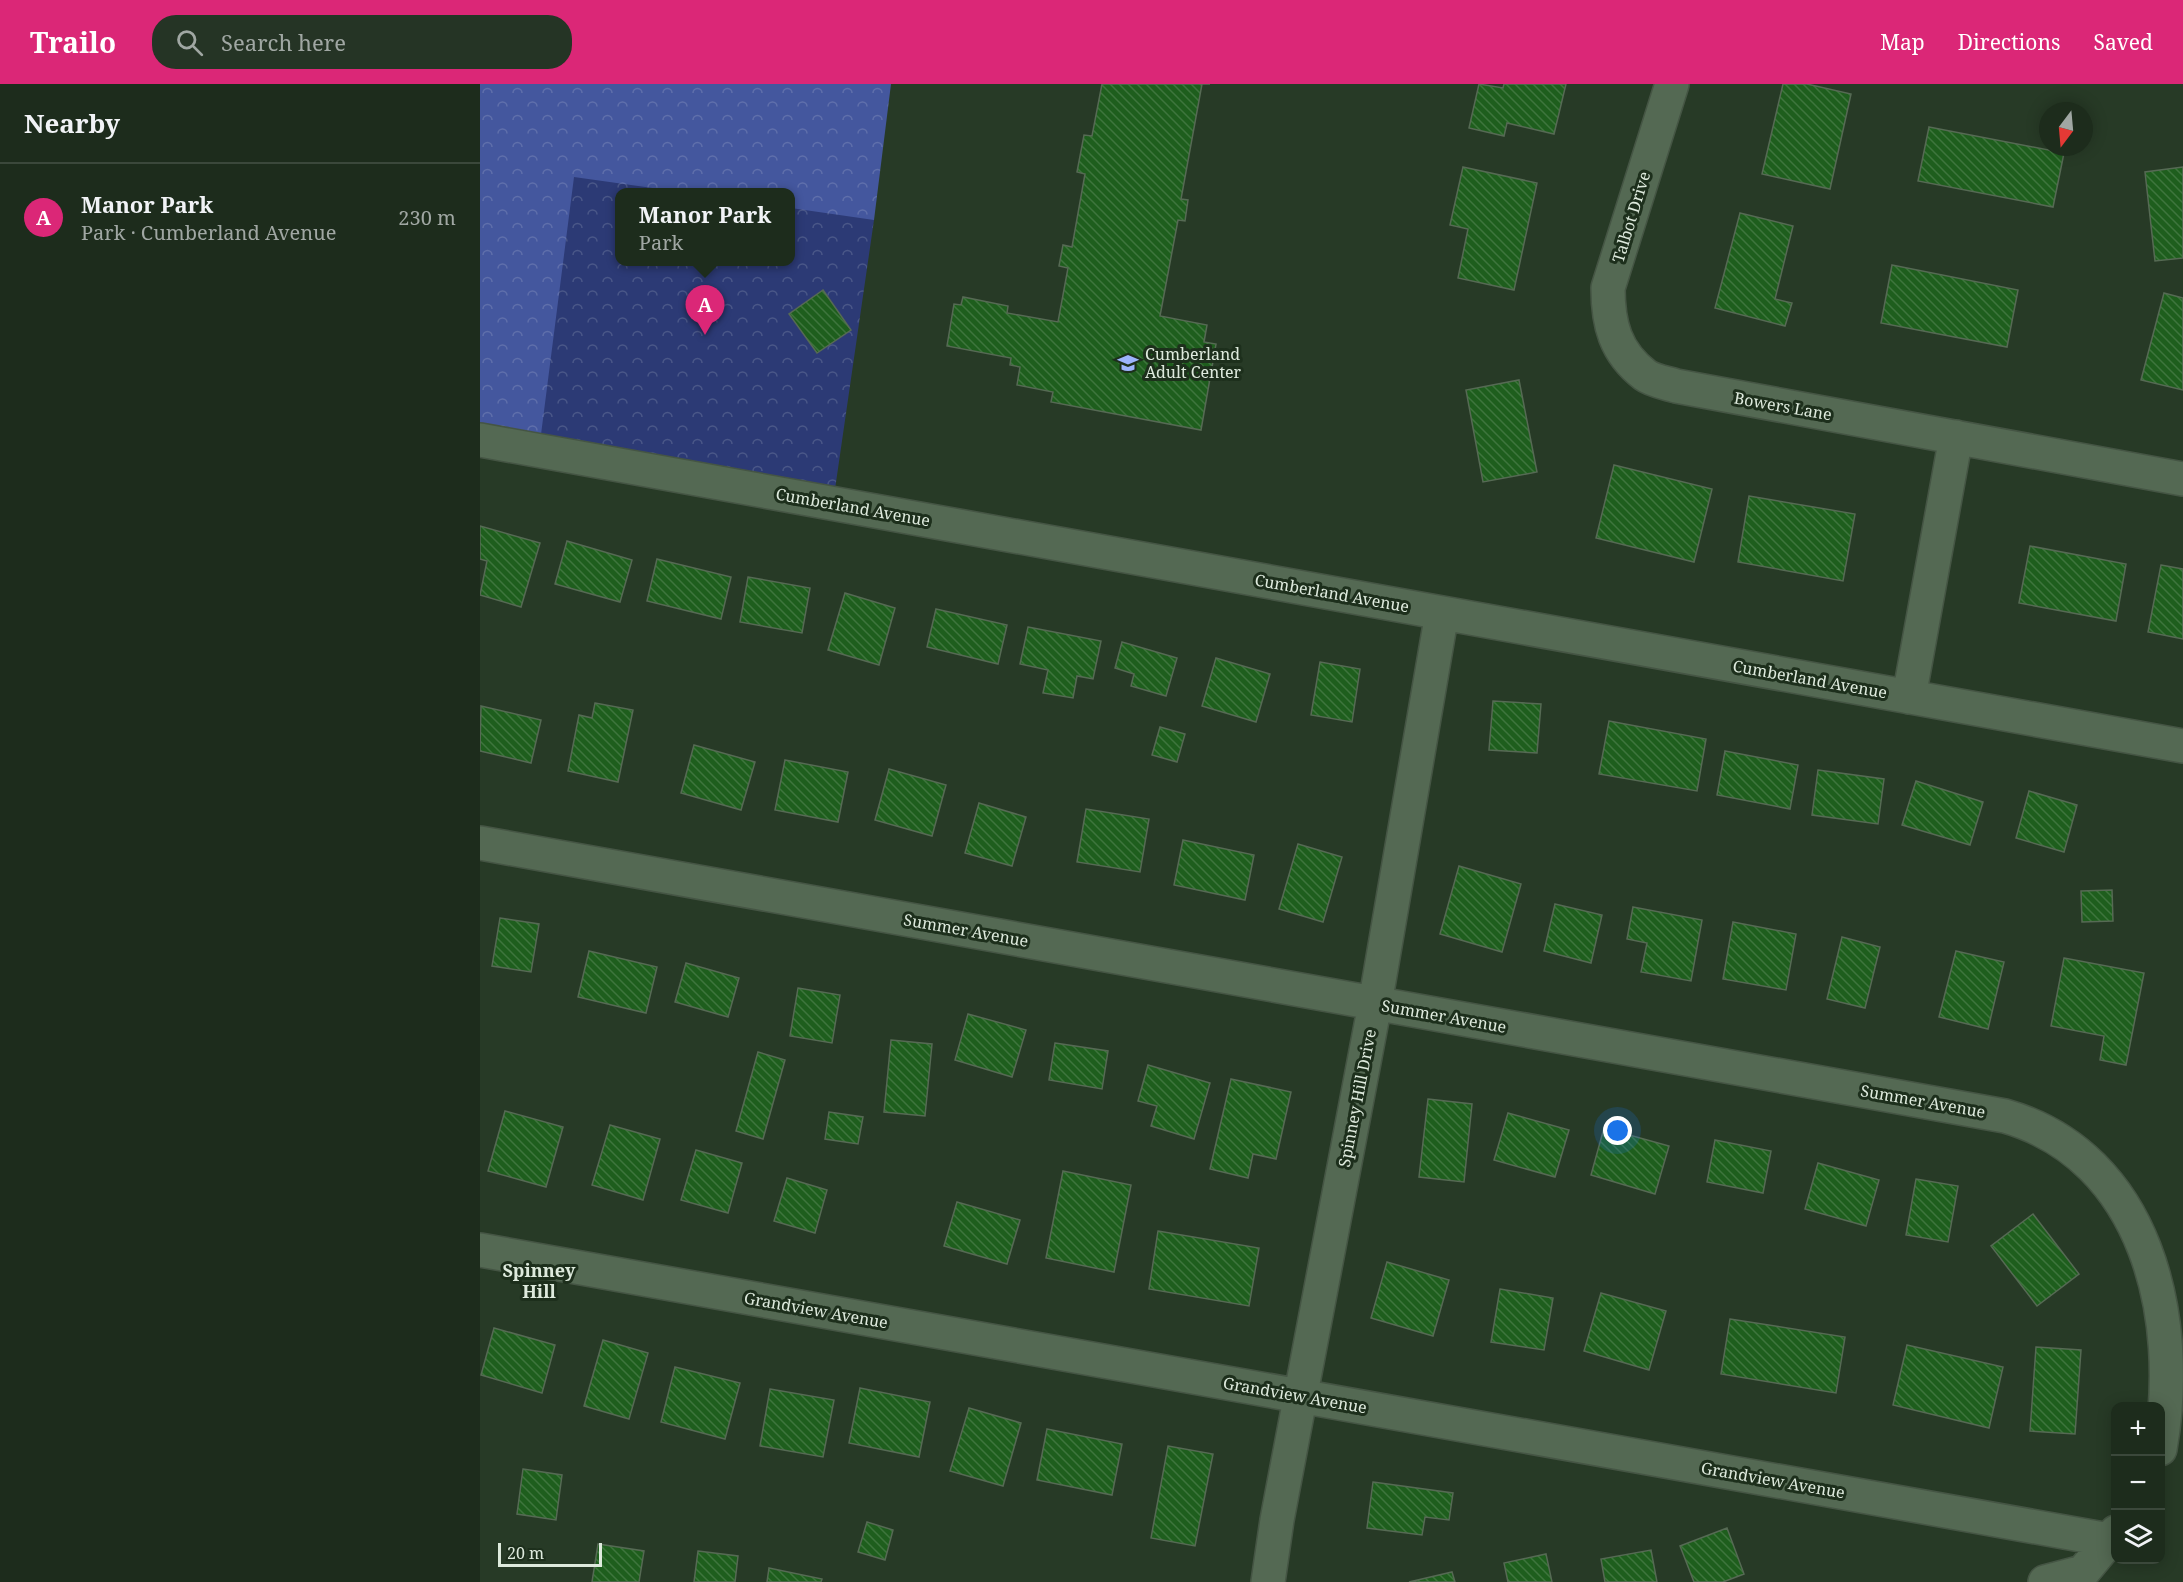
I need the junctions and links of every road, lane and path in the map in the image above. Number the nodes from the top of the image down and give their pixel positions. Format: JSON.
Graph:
{"nodes":[{"id":1,"x":1672,"y":84,"type":"edge"},
{"id":2,"x":1621,"y":351,"type":"joint"},
{"id":3,"x":1956,"y":437,"type":"junction"},
{"id":4,"x":480,"y":440,"type":"edge"},
{"id":5,"x":2183,"y":480,"type":"edge"},
{"id":6,"x":1442,"y":613,"type":"junction"},
{"id":7,"x":1909,"y":697,"type":"junction"},
{"id":8,"x":2183,"y":746,"type":"edge"},
{"id":9,"x":480,"y":843,"type":"edge"},
{"id":10,"x":1375,"y":1004,"type":"junction"},
{"id":11,"x":480,"y":1250,"type":"edge"},
{"id":12,"x":1301,"y":1396,"type":"junction"},
{"id":13,"x":2165,"y":1432,"type":"edge"},
{"id":14,"x":2111,"y":1536,"type":"edge"},
{"id":15,"x":2111,"y":1537,"type":"edge"},
{"id":16,"x":2084,"y":1577,"type":"edge"},
{"id":17,"x":1268,"y":1582,"type":"edge"},
{"id":18,"x":2045,"y":1582,"type":"edge"}],
"edges":[{"from":1,"to":2,"type":"street","name":"Talbot Drive"},
{"from":2,"to":3,"type":"street","name":"Bowers Lane"},
{"from":3,"to":5,"type":"street","name":"Bowers Lane"},
{"from":3,"to":7,"type":"street"},
{"from":4,"to":6,"type":"street","name":"Cumberland Avenue"},
{"from":6,"to":7,"type":"street","name":"Cumberland Avenue"},
{"from":6,"to":10,"type":"street","name":"Spinney Hill Drive"},
{"from":7,"to":8,"type":"street","name":"Cumberland Avenue"},
{"from":9,"to":10,"type":"street","name":"Summer Avenue"},
{"from":10,"to":12,"type":"street","name":"Spinney Hill Drive"},
{"from":10,"to":13,"type":"street","name":"Summer Avenue"},
{"from":11,"to":12,"type":"street","name":"Grandview Avenue"},
{"from":12,"to":14,"type":"street","name":"Grandview Avenue"},
{"from":12,"to":17,"type":"street","name":"Spinney Hill Drive"},
{"from":15,"to":16,"type":"street"},
{"from":16,"to":18,"type":"street"}]}
